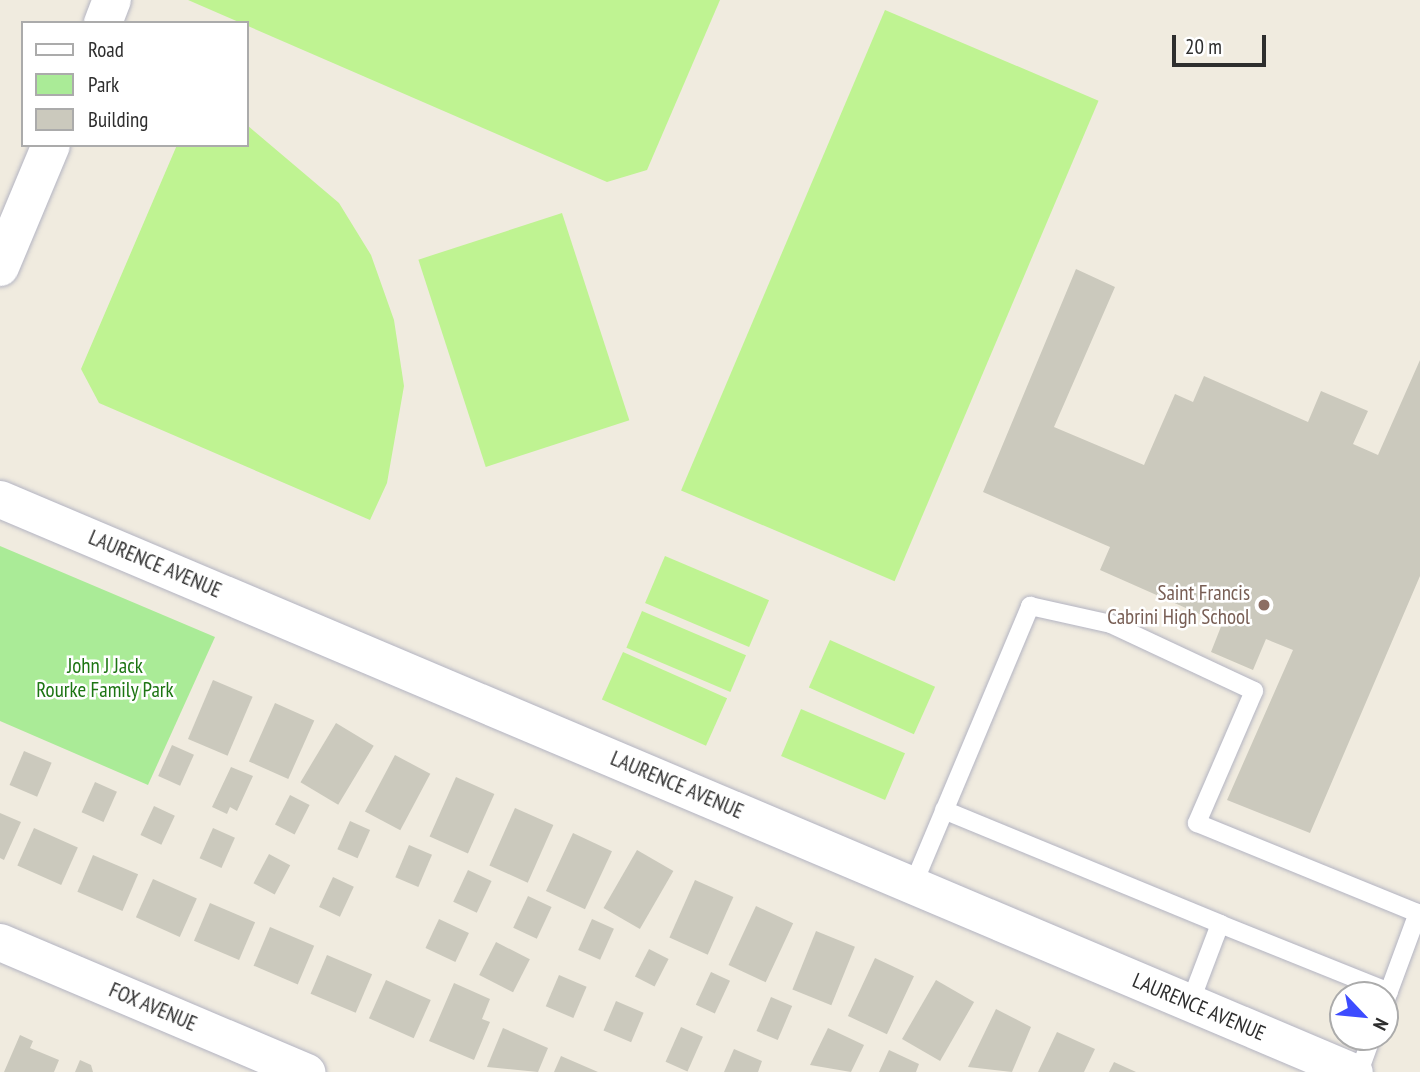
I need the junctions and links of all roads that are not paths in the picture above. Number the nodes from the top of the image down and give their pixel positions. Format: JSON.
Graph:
{"nodes":[{"id":1,"x":112,"y":0,"type":"edge"},
{"id":2,"x":104,"y":21,"type":"edge"},
{"id":3,"x":50,"y":147,"type":"edge"},
{"id":4,"x":8,"y":224,"type":"edge"},
{"id":5,"x":0,"y":267,"type":"edge"},
{"id":6,"x":0,"y":499,"type":"edge"},
{"id":7,"x":944,"y":810,"type":"junction"},
{"id":8,"x":912,"y":885,"type":"junction"},
{"id":9,"x":1419,"y":913,"type":"edge"},
{"id":10,"x":1220,"y":924,"type":"junction"},
{"id":11,"x":0,"y":942,"type":"edge"},
{"id":12,"x":1350,"y":981,"type":"edge"},
{"id":13,"x":1393,"y":981,"type":"edge"},
{"id":14,"x":1190,"y":1003,"type":"junction"},
{"id":15,"x":1367,"y":1051,"type":"edge"},
{"id":16,"x":307,"y":1072,"type":"edge"},
{"id":17,"x":1354,"y":1072,"type":"edge"},
{"id":18,"x":1359,"y":1072,"type":"edge"}],
"edges":[{"from":1,"to":2,"type":"street"},
{"from":3,"to":4,"type":"street"},
{"from":4,"to":5,"type":"street"},
{"from":6,"to":8,"type":"street","name":"LAURENCE AVENUE"},
{"from":7,"to":8,"type":"lane"},
{"from":7,"to":9,"type":"lane"},
{"from":7,"to":10,"type":"lane"},
{"from":8,"to":14,"type":"street","name":"LAURENCE AVENUE"},
{"from":9,"to":13,"type":"lane"},
{"from":10,"to":12,"type":"lane"},
{"from":10,"to":14,"type":"lane"},
{"from":11,"to":16,"type":"street","name":"FOX AVENUE"},
{"from":14,"to":17,"type":"street","name":"LAURENCE AVENUE"},
{"from":15,"to":18,"type":"lane"}]}
